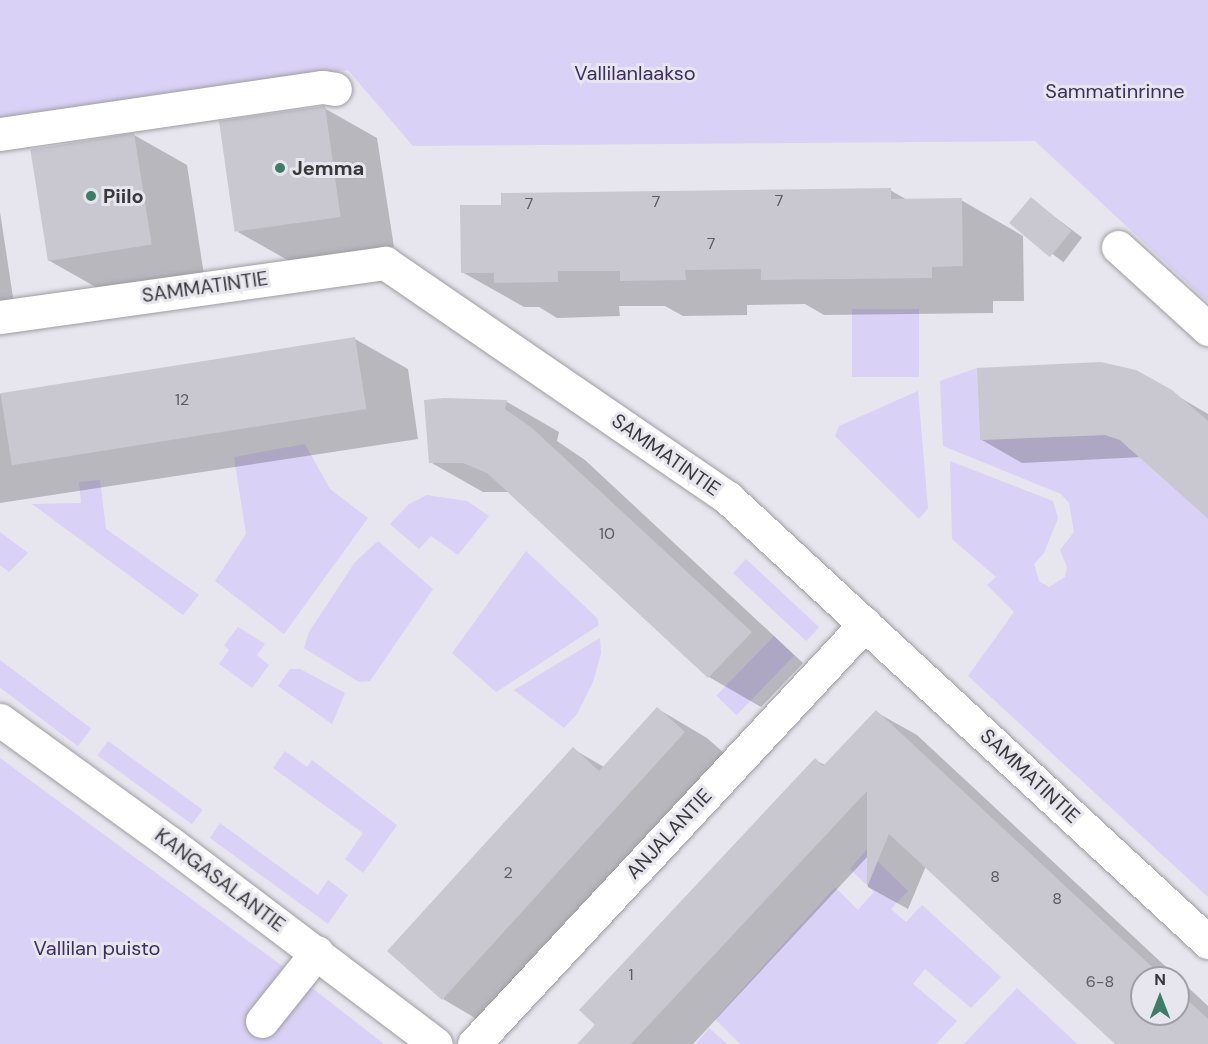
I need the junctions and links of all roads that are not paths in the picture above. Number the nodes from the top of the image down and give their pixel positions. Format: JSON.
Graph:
{"nodes":[{"id":1,"x":335,"y":89,"type":"dead end"},
{"id":2,"x":0,"y":134,"type":"edge"},
{"id":3,"x":1118,"y":247,"type":"dead end"},
{"id":4,"x":0,"y":317,"type":"edge"},
{"id":5,"x":1208,"y":329,"type":"edge"},
{"id":6,"x":865,"y":624,"type":"junction"},
{"id":7,"x":0,"y":720,"type":"edge"},
{"id":8,"x":1208,"y":942,"type":"edge"},
{"id":9,"x":317,"y":952,"type":"junction"},
{"id":10,"x":262,"y":1021,"type":"dead end"},
{"id":11,"x":436,"y":1044,"type":"edge"},
{"id":12,"x":474,"y":1044,"type":"edge"}],
"edges":[{"from":1,"to":2,"type":"street"},
{"from":3,"to":5,"type":"street"},
{"from":4,"to":6,"type":"street","name":"SAMMATINTIE"},
{"from":6,"to":8,"type":"street","name":"SAMMATINTIE"},
{"from":6,"to":12,"type":"street","name":"ANJALANTIE"},
{"from":7,"to":9,"type":"street","name":"KANGASALANTIE"},
{"from":9,"to":10,"type":"street"},
{"from":9,"to":11,"type":"street","name":"KANGASALANTIE"}]}
